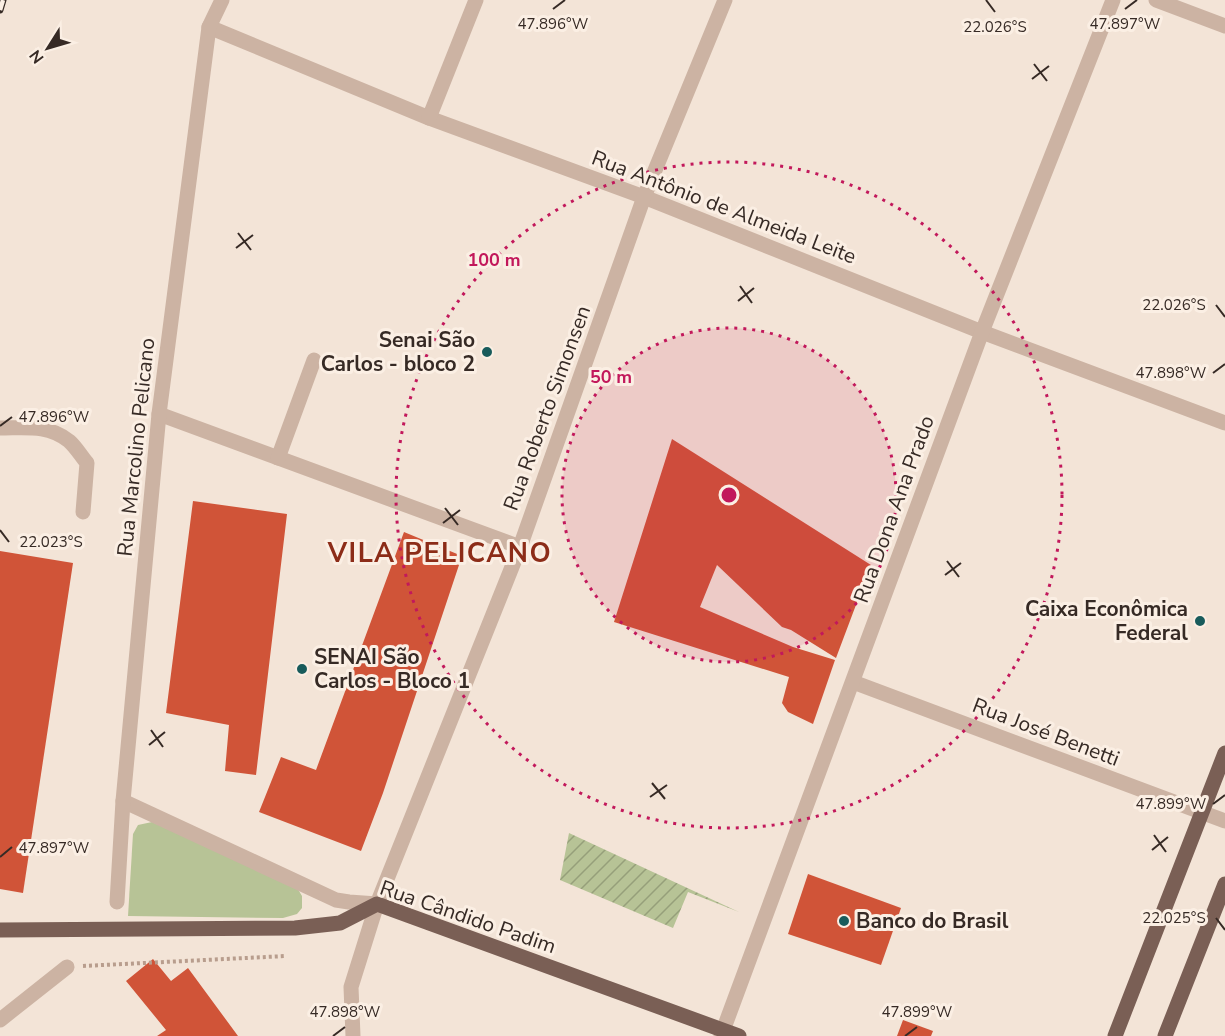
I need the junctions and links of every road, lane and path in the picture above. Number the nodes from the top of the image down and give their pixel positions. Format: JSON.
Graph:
{"nodes":[{"id":1,"x":222,"y":0,"type":"edge"},
{"id":2,"x":476,"y":0,"type":"edge"},
{"id":3,"x":725,"y":0,"type":"edge"},
{"id":4,"x":1113,"y":0,"type":"edge"},
{"id":5,"x":1156,"y":0,"type":"edge"},
{"id":6,"x":1225,"y":26,"type":"edge"},
{"id":7,"x":209,"y":27,"type":"junction"},
{"id":8,"x":429,"y":118,"type":"junction"},
{"id":9,"x":644,"y":197,"type":"junction"},
{"id":10,"x":982,"y":332,"type":"junction"},
{"id":11,"x":314,"y":360,"type":"dead end"},
{"id":12,"x":159,"y":414,"type":"junction"},
{"id":13,"x":1225,"y":423,"type":"edge"},
{"id":14,"x":0,"y":429,"type":"edge"},
{"id":15,"x":278,"y":458,"type":"junction"},
{"id":16,"x":84,"y":512,"type":"dead end"},
{"id":17,"x":520,"y":548,"type":"junction"},
{"id":18,"x":853,"y":682,"type":"junction"},
{"id":19,"x":1225,"y":753,"type":"edge"},
{"id":20,"x":123,"y":801,"type":"junction"},
{"id":21,"x":1202,"y":813,"type":"junction"},
{"id":22,"x":1225,"y":821,"type":"edge"},
{"id":23,"x":1225,"y":884,"type":"edge"},
{"id":24,"x":117,"y":902,"type":"dead end"},
{"id":25,"x":377,"y":904,"type":"junction"},
{"id":26,"x":0,"y":930,"type":"edge"},
{"id":27,"x":286,"y":956,"type":"dead end"},
{"id":28,"x":67,"y":967,"type":"joint"},
{"id":29,"x":0,"y":1020,"type":"edge"},
{"id":30,"x":722,"y":1033,"type":"edge"},
{"id":31,"x":353,"y":1036,"type":"edge"},
{"id":32,"x":739,"y":1036,"type":"edge"},
{"id":33,"x":1115,"y":1036,"type":"edge"},
{"id":34,"x":1165,"y":1036,"type":"edge"}],
"edges":[{"from":1,"to":7,"type":"street","name":"Rua Marcolino Pelicano"},
{"from":2,"to":8,"type":"street"},
{"from":3,"to":9,"type":"street","name":"Rua Roberto Simonsen"},
{"from":4,"to":10,"type":"street","name":"Rua Dona Ana Prado"},
{"from":5,"to":6,"type":"street"},
{"from":7,"to":8,"type":"street","name":"Rua Antônio de Almeida Leite"},
{"from":7,"to":12,"type":"street","name":"Rua Marcolino Pelicano"},
{"from":8,"to":9,"type":"street","name":"Rua Antônio de Almeida Leite"},
{"from":9,"to":10,"type":"street","name":"Rua Antônio de Almeida Leite"},
{"from":9,"to":17,"type":"street","name":"Rua Roberto Simonsen"},
{"from":10,"to":13,"type":"street","name":"Rua Antônio de Almeida Leite"},
{"from":10,"to":18,"type":"street","name":"Rua Dona Ana Prado"},
{"from":11,"to":15,"type":"street"},
{"from":12,"to":15,"type":"street"},
{"from":12,"to":20,"type":"street","name":"Rua Marcolino Pelicano"},
{"from":14,"to":16,"type":"street"},
{"from":15,"to":17,"type":"street"},
{"from":17,"to":25,"type":"street","name":"Rua Roberto Simonsen"},
{"from":18,"to":21,"type":"street","name":"Rua José Benetti"},
{"from":18,"to":30,"type":"street","name":"Rua Dona Ana Prado"},
{"from":19,"to":21,"type":"main road"},
{"from":20,"to":24,"type":"street","name":"Rua Marcolino Pelicano"},
{"from":20,"to":25,"type":"street","name":"Rua Cândido Padim"},
{"from":21,"to":22,"type":"street","name":"Rua José Benetti"},
{"from":21,"to":33,"type":"main road"},
{"from":23,"to":34,"type":"main road"},
{"from":25,"to":26,"type":"main road"},
{"from":25,"to":30,"type":"main road","name":"Rua Cândido Padim"},
{"from":25,"to":31,"type":"street","name":"Rua Roberto Simonsen"},
{"from":27,"to":28,"type":"path"},
{"from":28,"to":29,"type":"street"},
{"from":30,"to":32,"type":"main road","name":"Rua Cândido Padim"}]}
